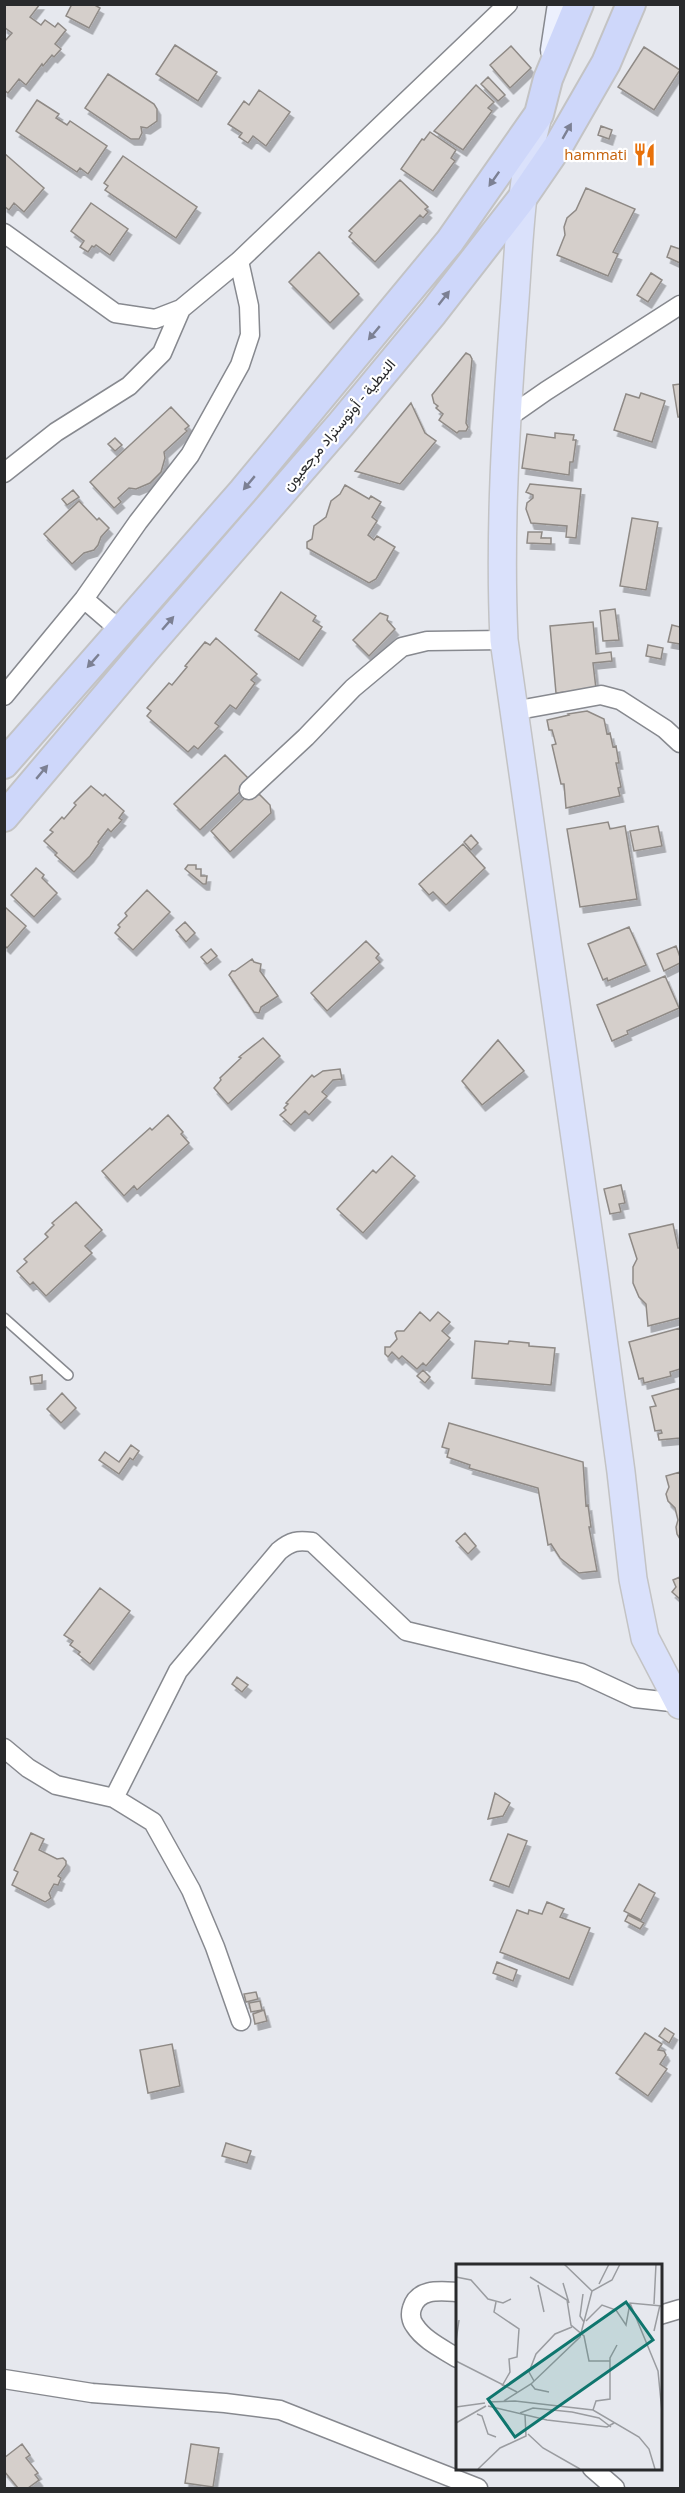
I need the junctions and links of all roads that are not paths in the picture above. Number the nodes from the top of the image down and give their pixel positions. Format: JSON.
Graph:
{"nodes":[{"id":1,"x":508,"y":4,"type":"edge"},
{"id":2,"x":560,"y":4,"type":"edge"},
{"id":3,"x":579,"y":4,"type":"edge"},
{"id":4,"x":631,"y":4,"type":"edge"},
{"id":5,"x":548,"y":79,"type":"junction"},
{"id":6,"x":539,"y":114,"type":"junction"},
{"id":7,"x":523,"y":197,"type":"junction"},
{"id":8,"x":4,"y":233,"type":"edge"},
{"id":9,"x":239,"y":261,"type":"junction"},
{"id":10,"x":681,"y":305,"type":"edge"},
{"id":11,"x":181,"y":309,"type":"junction"},
{"id":12,"x":506,"y":419,"type":"junction"},
{"id":13,"x":4,"y":473,"type":"edge"},
{"id":14,"x":84,"y":599,"type":"junction"},
{"id":15,"x":120,"y":630,"type":"junction"},
{"id":16,"x":504,"y":640,"type":"junction"},
{"id":17,"x":4,"y":696,"type":"edge"},
{"id":18,"x":513,"y":711,"type":"junction"},
{"id":19,"x":681,"y":743,"type":"edge"},
{"id":20,"x":4,"y":764,"type":"edge"},
{"id":21,"x":249,"y":790,"type":"dead end"},
{"id":22,"x":4,"y":817,"type":"edge"},
{"id":23,"x":4,"y":1318,"type":"edge"},
{"id":24,"x":68,"y":1375,"type":"dead end"},
{"id":25,"x":680,"y":1704,"type":"edge"},
{"id":26,"x":4,"y":1748,"type":"edge"},
{"id":27,"x":114,"y":1798,"type":"junction"},
{"id":28,"x":241,"y":2021,"type":"dead end"},
{"id":29,"x":456,"y":2292,"type":"edge"},
{"id":30,"x":681,"y":2309,"type":"edge"},
{"id":31,"x":661,"y":2315,"type":"edge"},
{"id":32,"x":456,"y":2357,"type":"edge"},
{"id":33,"x":4,"y":2379,"type":"edge"},
{"id":34,"x":593,"y":2469,"type":"edge"},
{"id":35,"x":478,"y":2488,"type":"edge"},
{"id":36,"x":615,"y":2488,"type":"edge"}],
"edges":[{"from":1,"to":9,"type":"street"},
{"from":2,"to":5,"type":"main road"},
{"from":3,"to":5,"type":"highway"},
{"from":7,"to":4,"type":"highway","name":"النبطية - أوتوستراد مرجعيون","one_way":true},
{"from":5,"to":6,"type":"highway"},
{"from":6,"to":7,"type":"main road"},
{"from":6,"to":15,"type":"highway","one_way":true},
{"from":7,"to":12,"type":"main road"},
{"from":22,"to":7,"type":"highway","name":"النبطية - أوتوستراد مرجعيون","one_way":true},
{"from":8,"to":11,"type":"street"},
{"from":9,"to":11,"type":"street"},
{"from":9,"to":14,"type":"street"},
{"from":10,"to":12,"type":"street"},
{"from":11,"to":13,"type":"street"},
{"from":12,"to":16,"type":"main road"},
{"from":14,"to":15,"type":"street"},
{"from":14,"to":17,"type":"street"},
{"from":15,"to":20,"type":"highway","one_way":true},
{"from":16,"to":18,"type":"main road"},
{"from":16,"to":21,"type":"street"},
{"from":18,"to":19,"type":"street"},
{"from":18,"to":25,"type":"main road"},
{"from":23,"to":24,"type":"lane"},
{"from":25,"to":27,"type":"street"},
{"from":26,"to":27,"type":"street"},
{"from":27,"to":28,"type":"street"},
{"from":29,"to":32,"type":"street"},
{"from":30,"to":31,"type":"street"},
{"from":33,"to":35,"type":"street"},
{"from":34,"to":36,"type":"street"}]}
